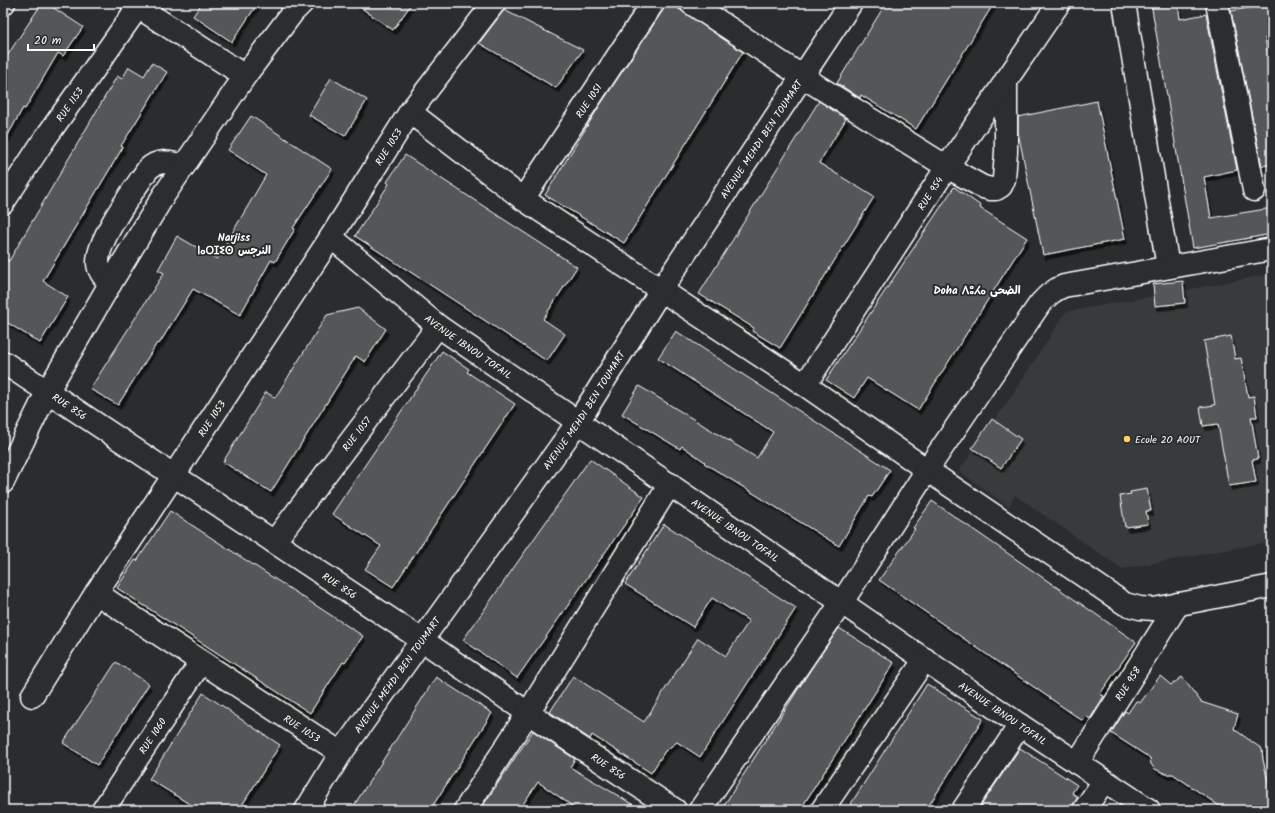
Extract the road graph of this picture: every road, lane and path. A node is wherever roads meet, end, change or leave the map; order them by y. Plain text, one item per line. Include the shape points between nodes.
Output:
1 (302, 3) edge
2 (494, 3) edge
3 (653, 3) edge
4 (691, 3) edge
5 (851, 3) edge
6 (1059, 3) edge
7 (1124, 3) edge
8 (1217, 3) edge
9 (135, 5) edge
10 (245, 76) junction
11 (803, 76) junction
12 (1006, 80) junction
13 (410, 112) junction
14 (184, 166) junction
15 (947, 167) junction
16 (1254, 190) dead end
17 (523, 199) junction
18 (3, 203) edge
19 (331, 237) junction
20 (1272, 249) edge
21 (1168, 267) junction
22 (110, 284) junction
23 (661, 290) junction
24 (438, 326) junction
25 (3, 362) edge
26 (805, 385) junction
27 (48, 392) junction
28 (578, 422) junction
29 (928, 470) junction
30 (174, 475) junction
31 (3, 482) edge
32 (670, 484) junction
33 (274, 542) junction
34 (1272, 586) edge
35 (96, 593) junction
36 (842, 602) junction
37 (1178, 604) junction
38 (422, 640) junction
39 (925, 659) junction
40 (201, 662) junction
41 (32, 696) dead end
42 (528, 713) junction
43 (1020, 725) junction
44 (341, 753) junction
45 (1077, 762) junction
46 (1104, 781) junction
47 (103, 810) edge
48 (306, 810) edge
49 (465, 810) edge
50 (675, 810) edge
51 (700, 810) edge
52 (822, 810) edge
53 (963, 810) edge
54 (1084, 810) edge
55 (1149, 810) edge

1 - 10 street
2 - 13 street, RUE 1053
3 - 17 street, RUE 1051
4 - 11 street
5 - 11 street, AVENUE MEHDI BEN TOUMART
6 - 12 street, RUE 954
7 - 21 street
8 - 16 street
9 - 10 street
9 - 18 street, RUE 1153
10 - 14 street
11 - 15 street
11 - 23 street, AVENUE MEHDI BEN TOUMART
12 - 15 street, RUE 954
12 - 15 street via 1006,152 1004,179 1000,186 996,189 983,187
13 - 17 street
13 - 19 street, RUE 1053
14 - 22 street
14 - 22 street via 162,162 152,165 107,233 99,251 98,263
15 - 26 street, RUE 954
17 - 23 street
19 - 24 street, AVENUE IBNOU TOFAIL
19 - 30 street, RUE 1053
20 - 21 street
21 - 29 street via 1064,286 1047,295
22 - 27 street
23 - 26 street
23 - 28 street, AVENUE MEHDI BEN TOUMART
24 - 28 street, AVENUE IBNOU TOFAIL
24 - 33 street, RUE 1057
25 - 27 street, RUE 856
26 - 29 street
27 - 30 street, RUE 856
27 - 31 street
28 - 32 street, AVENUE IBNOU TOFAIL
28 - 38 street, AVENUE MEHDI BEN TOUMART
29 - 36 street
29 - 37 street via 1125,604 1154,609
30 - 33 street, RUE 856
30 - 35 street, RUE 1053
32 - 36 street, AVENUE IBNOU TOFAIL
32 - 42 street
33 - 38 street, RUE 856
34 - 37 street
35 - 40 street, RUE 1053
35 - 41 street
36 - 39 street, AVENUE IBNOU TOFAIL
36 - 51 street
37 - 45 street, RUE 958
38 - 42 street, RUE 856
38 - 44 street, AVENUE MEHDI BEN TOUMART
39 - 43 street, AVENUE IBNOU TOFAIL
39 - 52 street
40 - 44 street, RUE 1053
40 - 47 street, RUE 1060
42 - 49 street
42 - 50 street, RUE 856
43 - 45 street, AVENUE IBNOU TOFAIL
43 - 53 street
44 - 48 street, AVENUE MEHDI BEN TOUMART
45 - 46 street, AVENUE IBNOU TOFAIL
46 - 54 street
46 - 55 street, AVENUE IBNOU TOFAIL

